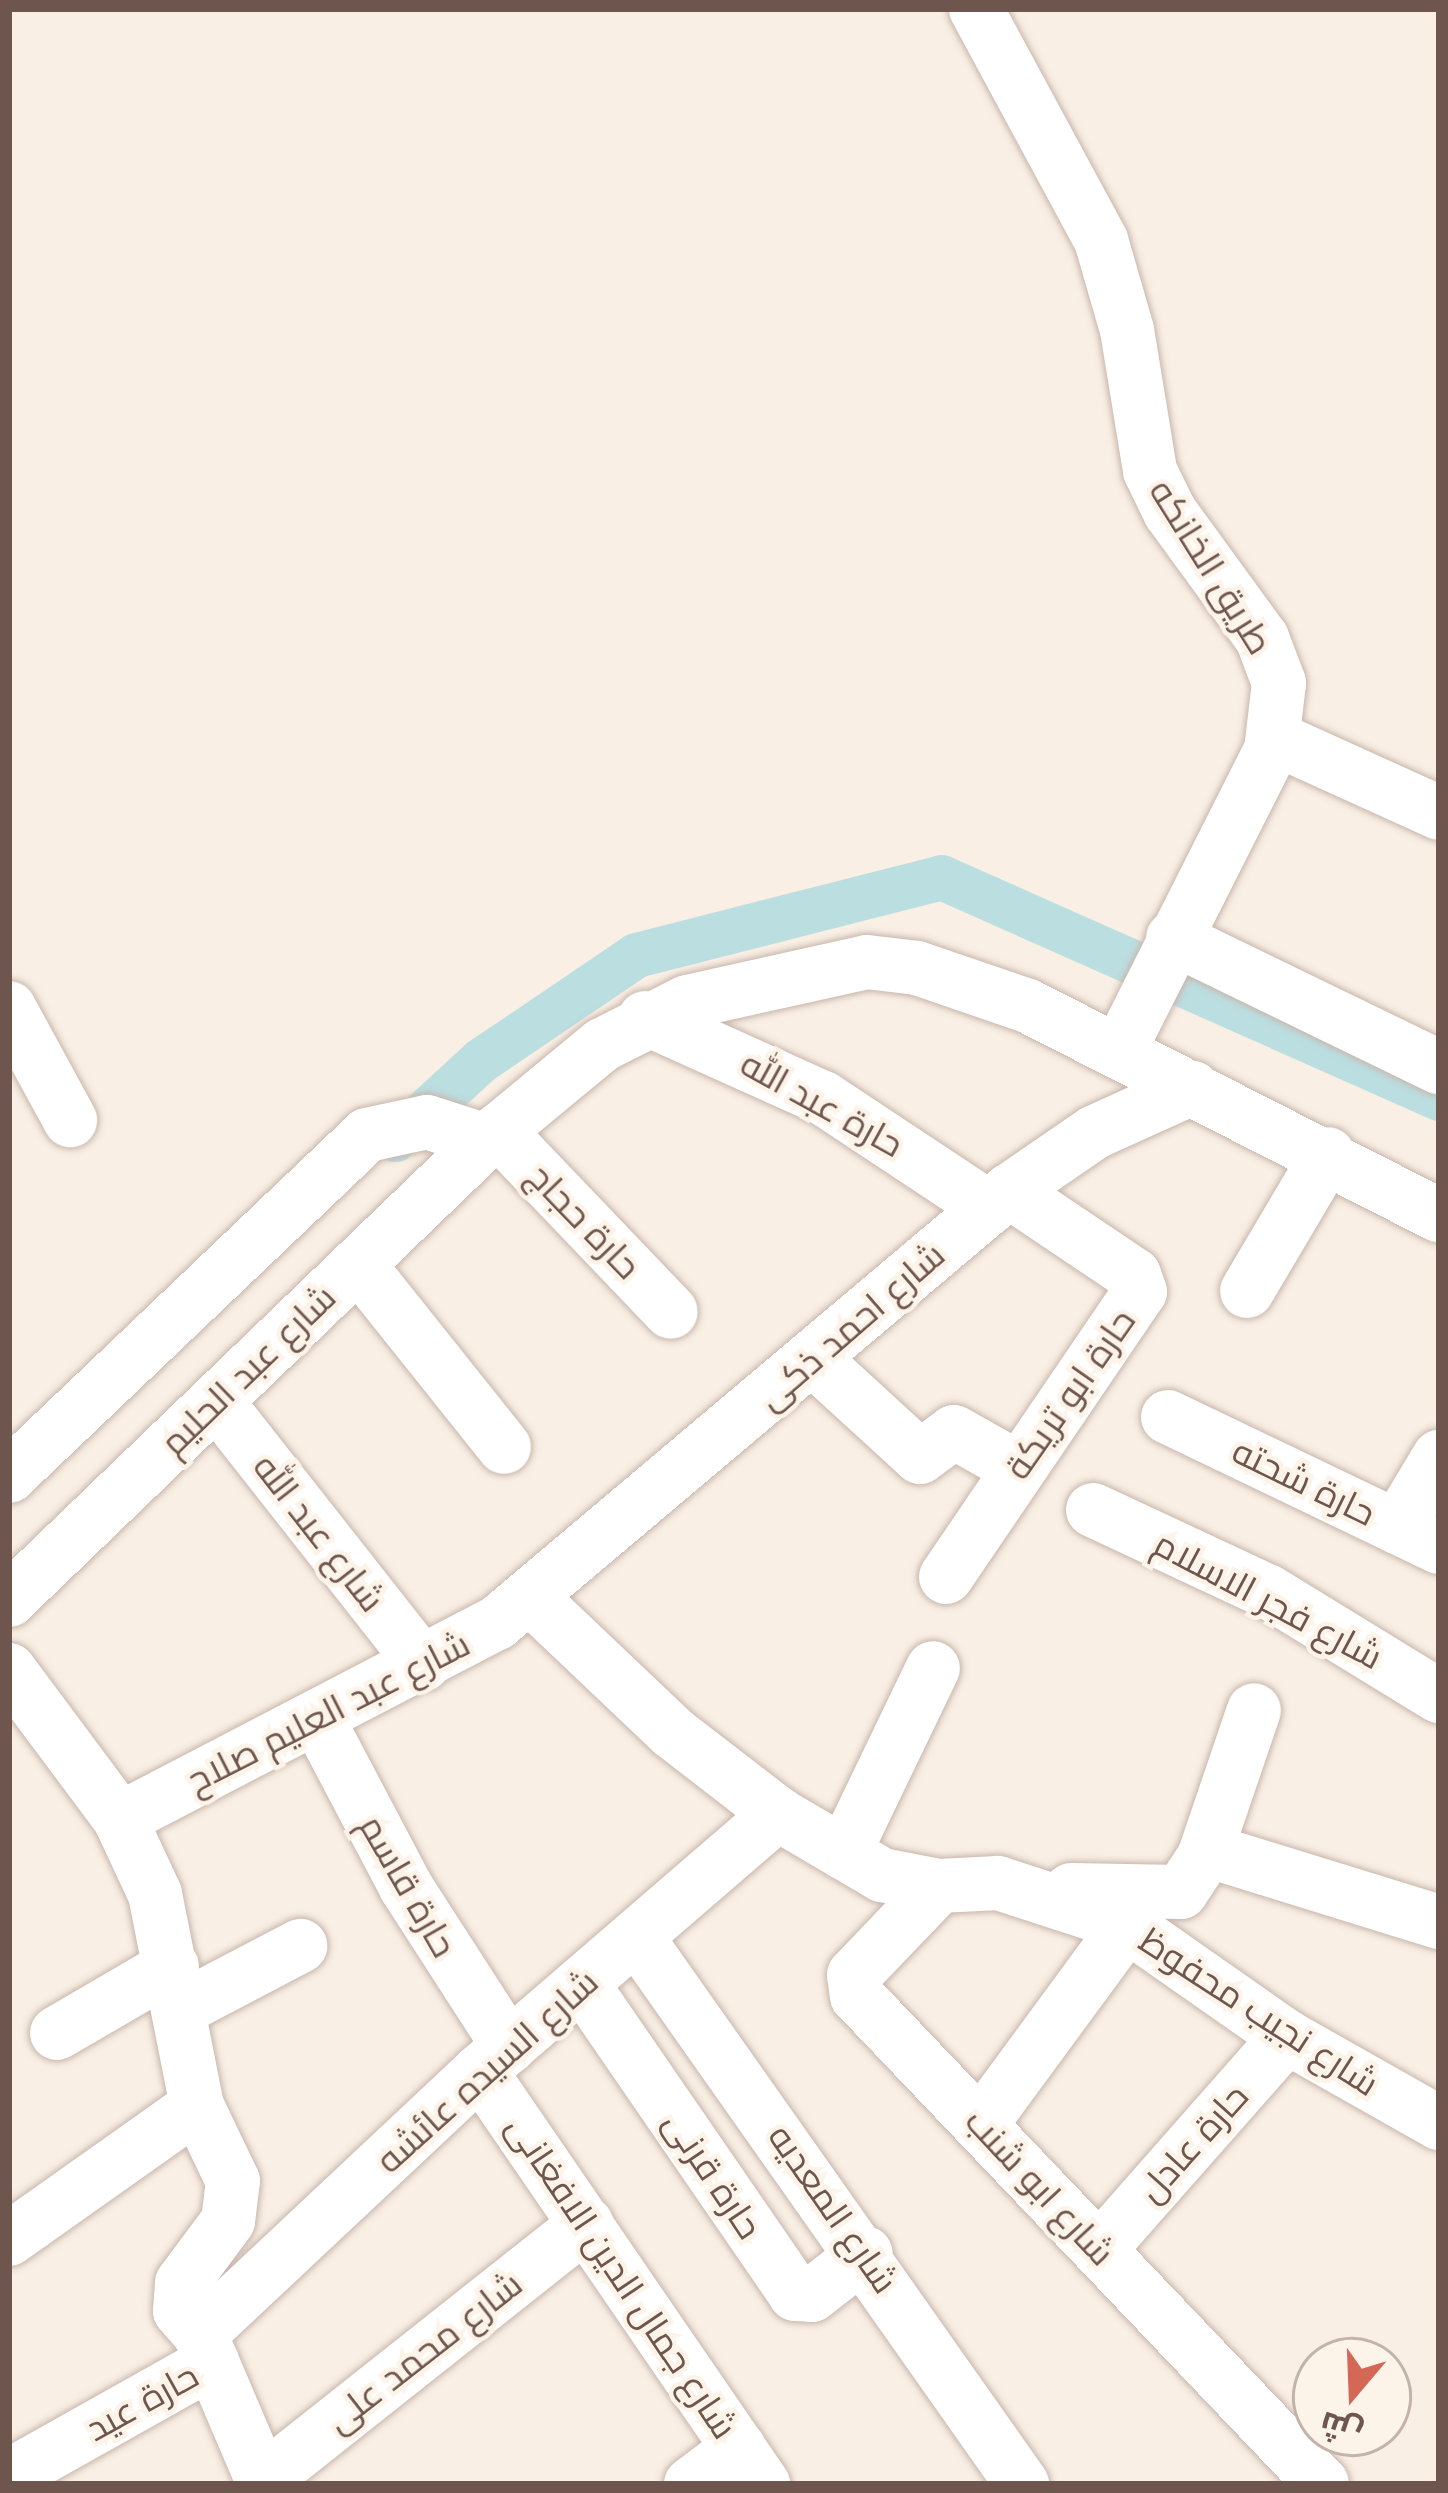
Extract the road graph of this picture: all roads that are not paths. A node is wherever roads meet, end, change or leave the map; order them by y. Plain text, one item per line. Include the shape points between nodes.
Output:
1 (976, 9) edge
2 (1274, 738) junction
3 (1439, 813) edge
4 (1169, 946) junction
5 (9, 1008) edge
6 (645, 1018) junction
7 (1128, 1032) junction
8 (1439, 1067) edge
9 (1192, 1088) junction
10 (70, 1120) dead end
11 (492, 1136) junction
12 (1328, 1154) junction
13 (999, 1199) junction
14 (1439, 1215) edge
15 (358, 1264) junction
16 (1246, 1291) dead end
17 (671, 1312) dead end
18 (812, 1359) junction
19 (216, 1401) junction
20 (1168, 1418) dead end
21 (505, 1447) dead end
22 (1439, 1457) edge
23 (1018, 1468) junction
24 (9, 1476) edge
25 (1094, 1510) dead end
26 (1418, 1537) edge
27 (946, 1577) dead end
28 (531, 1598) junction
29 (9, 1600) edge
30 (423, 1664) junction
31 (933, 1667) dead end
32 (9, 1670) edge
33 (1439, 1696) edge
34 (1254, 1710) dead end
35 (317, 1718) junction
36 (778, 1814) junction
37 (120, 1820) junction
38 (844, 1853) junction
39 (1204, 1857) junction
40 (938, 1886) junction
41 (1021, 1889) junction
42 (1439, 1922) edge
43 (1127, 1925) junction
44 (638, 1939) junction
45 (300, 1946) dead end
46 (583, 1985) junction
47 (176, 1988) junction
48 (57, 2033) dead end
49 (1287, 2037) junction
50 (495, 2059) junction
51 (197, 2106) junction
52 (1439, 2123) edge
53 (981, 2124) junction
54 (586, 2224) junction
55 (9, 2239) edge
56 (1099, 2250) junction
57 (866, 2253) junction
58 (206, 2348) junction
59 (751, 2466) edge
60 (10, 2480) edge
61 (263, 2482) edge
62 (691, 2484) edge
63 (1022, 2484) edge
64 (1322, 2484) edge

1 - 2 street, طريق الخانكه via 1101,240 1127,330 1150,471 1170,512 1262,638 1279,683
2 - 3 street
2 - 4 street, طريق الخانكه
4 - 7 street, طريق الخانكه
4 - 8 street
5 - 10 street
6 - 7 street, شارع عبد الحليم via 868,962 968,982
6 - 11 street, شارع عبد الحليم
6 - 13 street, حارة عبد الله via 823,1098
7 - 9 street, شارع عبد الحليم
9 - 12 street, شارع عبد الحليم
9 - 13 street, شارع احمد ذكى via 1095,1132
11 - 15 street, شارع عبد الحليم
11 - 17 street, حارة حجاج
11 - 24 street via 427,1122 367,1135
12 - 14 street, شارع عبد الحليم
12 - 16 street
13 - 18 street, شارع احمد ذكى
13 - 23 street, حارة ابو تريكة via 1140,1286
15 - 19 street, شارع عبد الحليم
15 - 21 street
18 - 23 street via 920,1457 954,1432
18 - 28 street, شارع احمد ذكى
19 - 29 street, شارع عبد الحليم
19 - 30 street, شارع عبد الله
20 - 26 street, حارة شحته
22 - 26 street
23 - 27 street, حارة ابو تريكة
25 - 33 street, شارع فجر الاسلام via 1269,1592
28 - 30 street, شارع عبد العليم صلاح
28 - 36 street, شارع نجيب محفوظ via 596,1667
30 - 35 street, شارع عبد العليم صلاح
31 - 38 street
32 - 37 street
34 - 39 street
35 - 37 street, شارع عبد العليم صلاح
35 - 50 street, حارة قاسم
36 - 38 street, شارع نجيب محفوظ
36 - 44 street, شارع السيده عائشه
37 - 47 street via 155,1894
38 - 40 street, شارع نجيب محفوظ via 882,1875
39 - 41 street via 1181,1892
39 - 42 street via 1222,1854
40 - 41 street, شارع نجيب محفوظ
40 - 53 street, شارع ابو شنب via 852,1982
41 - 43 street, شارع نجيب محفوظ
43 - 49 street, شارع نجيب محفوظ
43 - 53 street
44 - 46 street, شارع السيده عائشه
44 - 57 street, شارع المعديه
45 - 47 street
46 - 50 street, شارع السيده عائشه
46 - 57 street, حارة قرنى via 795,2294 812,2295
47 - 48 street
47 - 51 street
49 - 52 street, شارع نجيب محفوظ
49 - 56 street, حارة عادل
50 - 54 street, شارع جمال الدين الافغانى
50 - 58 street, شارع السيده عائشه
51 - 55 street
51 - 58 street via 226,2162 234,2202 178,2297
53 - 56 street, شارع ابو شنب
54 - 59 street, شارع جمال الدين الافغانى
54 - 61 street, شارع محمد على
56 - 64 street, شارع ابو شنب
57 - 63 street, شارع المعديه
58 - 60 street, حارة عيد
58 - 61 street
59 - 62 street

